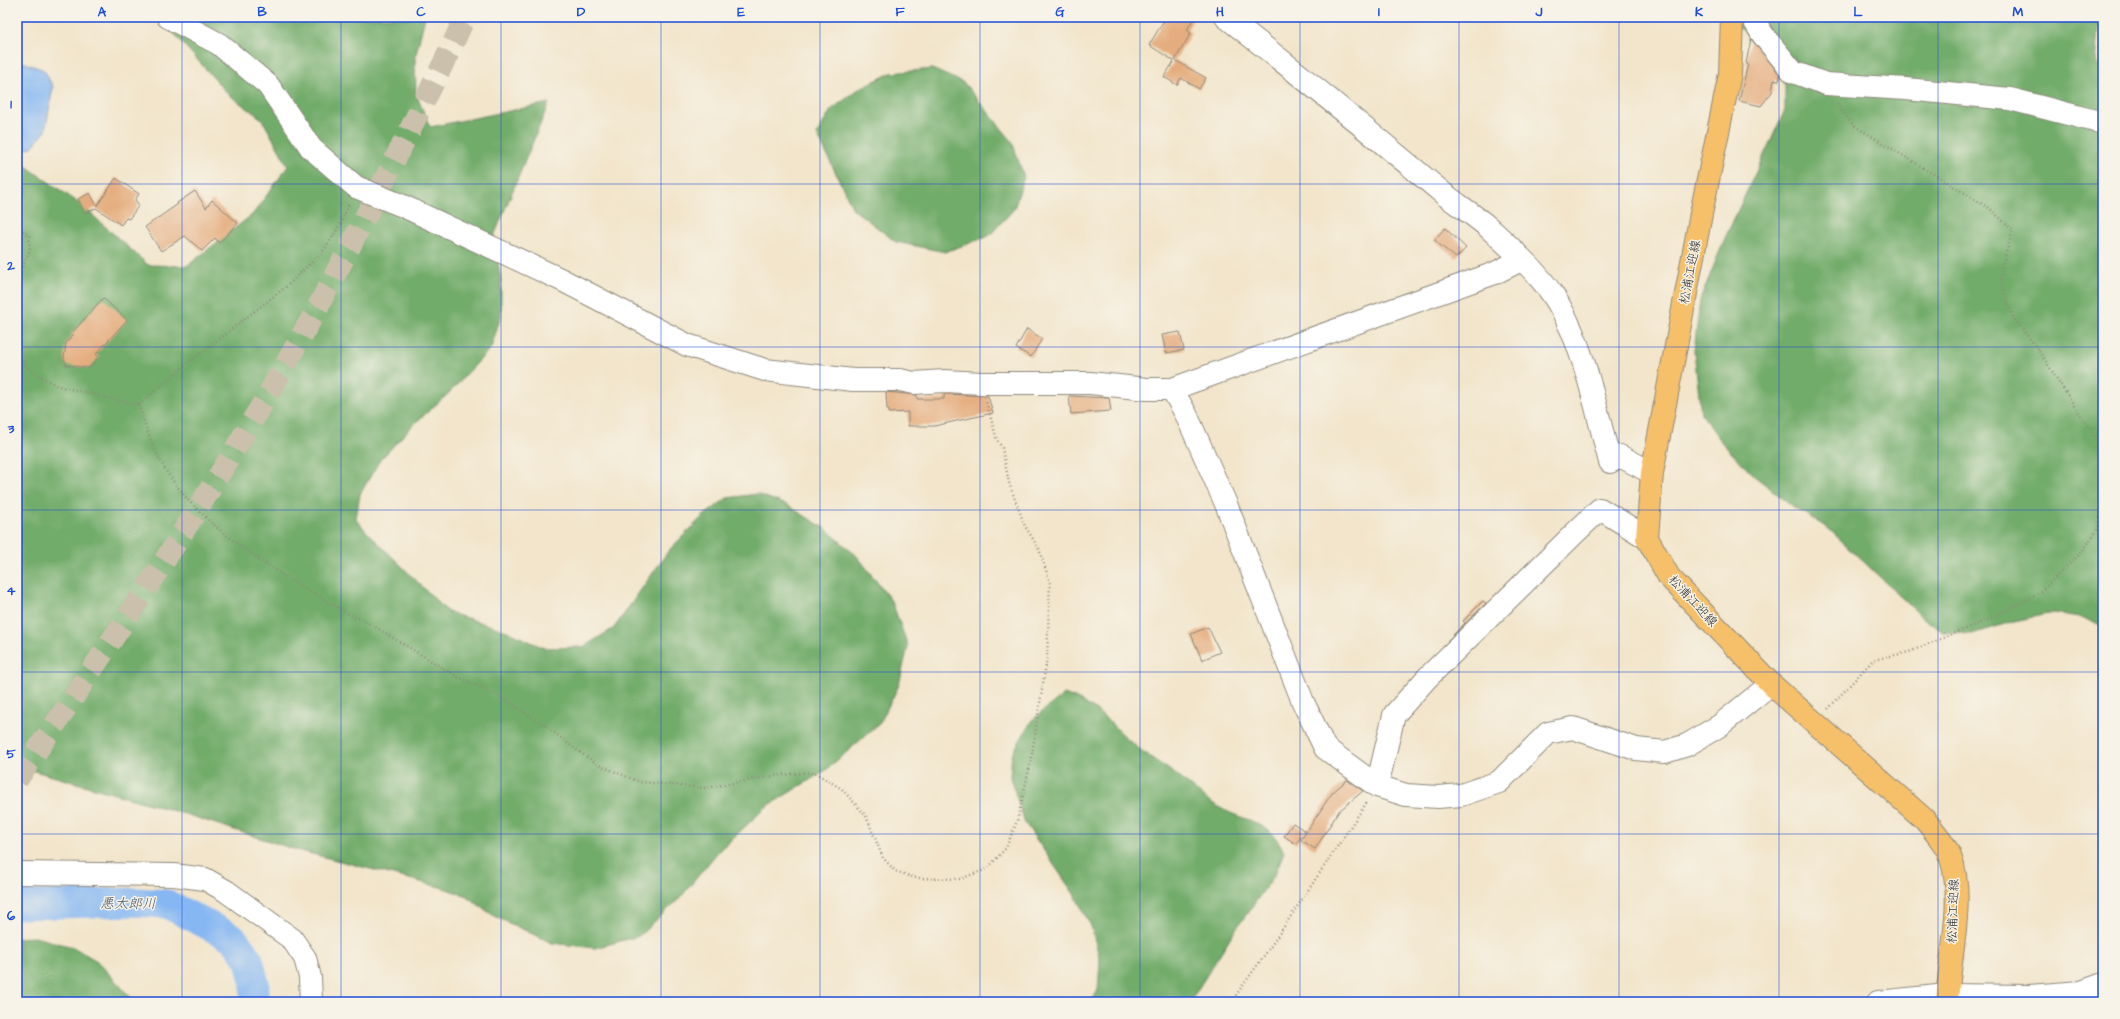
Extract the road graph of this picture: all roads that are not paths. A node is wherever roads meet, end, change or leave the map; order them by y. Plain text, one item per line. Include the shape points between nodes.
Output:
1 (168, 17) edge
2 (1226, 17) edge
3 (1732, 17) edge
4 (1752, 17) edge
5 (2103, 123) edge
6 (1521, 260) junction
7 (1172, 388) junction
8 (1652, 473) junction
9 (1647, 538) junction
10 (1771, 684) junction
11 (1377, 786) junction
12 (17, 873) edge
13 (2103, 984) edge
14 (1947, 998) edge
15 (311, 1002) edge
16 (1878, 1002) edge

1 - 7 street via 218,44 268,84 311,148 356,187 403,206 562,280 687,345 765,370 853,380 900,380 914,383 1090,383 1147,390
2 - 6 street via 1488,227
3 - 8 main road, 松浦江迎線 via 1730,74
4 - 5 street via 1793,72 1826,84 2010,99
6 - 7 street via 1495,273
6 - 8 street via 1545,284 1571,329 1610,462 1620,456
7 - 11 street via 1226,504 1303,702 1325,748
8 - 9 main road, 松浦江迎線
9 - 10 main road, 松浦江迎線 via 1669,577
9 - 11 street via 1600,509 1427,678 1394,715
10 - 11 street via 1719,726 1687,745 1665,752 1636,749 1572,728 1548,733 1499,782 1461,795 1406,795
10 - 14 main road, 松浦江迎線 via 1924,819 1939,837 1951,858 1956,879
12 - 15 street via 174,875 205,879 226,891 292,939 305,958 310,976
13 - 14 street via 2081,992
14 - 16 street

